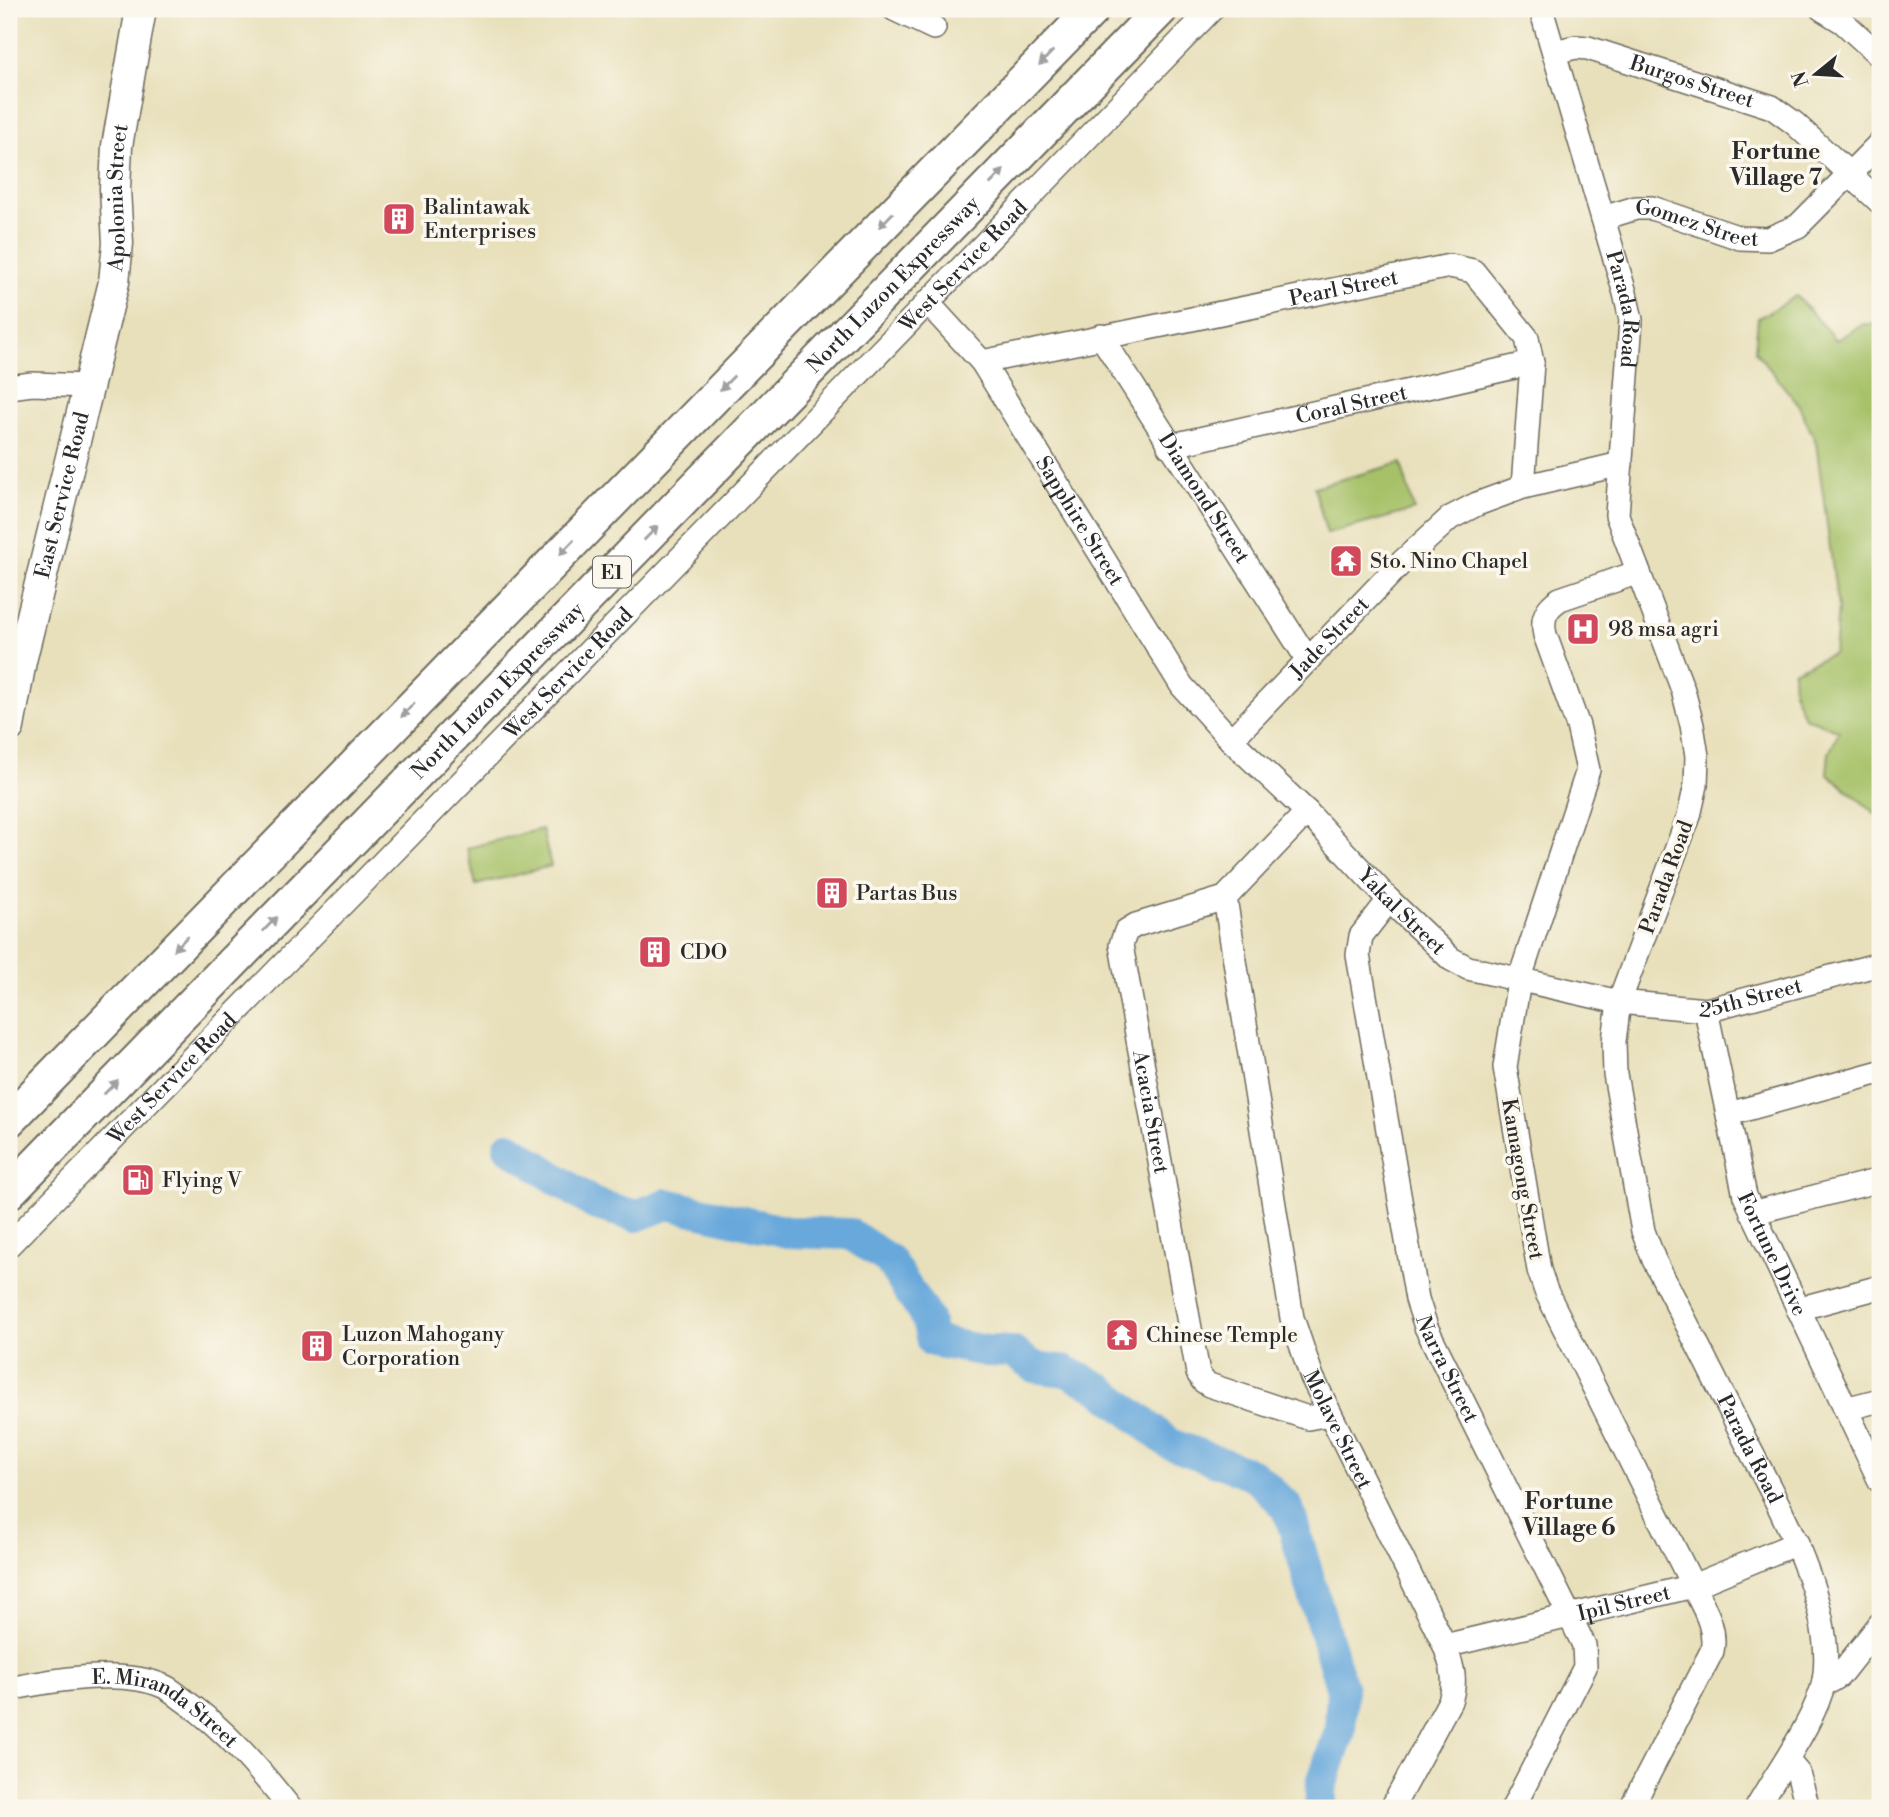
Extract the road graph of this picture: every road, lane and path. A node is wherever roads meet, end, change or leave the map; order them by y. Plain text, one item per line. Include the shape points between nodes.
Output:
1 (141, 9) edge
2 (894, 9) edge
3 (1093, 9) edge
4 (1161, 9) edge
5 (1212, 9) edge
6 (1541, 9) edge
7 (1822, 9) edge
8 (934, 28) dead end
9 (1554, 52) junction
10 (1880, 56) edge
11 (1880, 143) edge
12 (1849, 173) junction
13 (1880, 202) edge
14 (1603, 218) junction
15 (927, 302) junction
16 (1101, 336) junction
17 (982, 362) junction
18 (1532, 363) junction
19 (88, 386) junction
20 (9, 387) edge
21 (1170, 446) junction
22 (1621, 464) junction
23 (1523, 487) junction
24 (1639, 572) junction
25 (1308, 660) junction
26 (9, 727) edge
27 (1231, 740) junction
28 (1307, 812) junction
29 (1226, 898) junction
30 (1389, 900) junction
31 (1880, 964) edge
32 (1519, 982) junction
33 (1619, 1002) junction
34 (1706, 1010) junction
35 (1880, 1072) edge
36 (1729, 1114) junction
37 (9, 1120) edge
38 (1880, 1180) edge
39 (9, 1192) edge
40 (1752, 1213) junction
41 (9, 1245) edge
42 (1880, 1287) edge
43 (1798, 1309) junction
44 (1880, 1400) edge
45 (1845, 1409) junction
46 (1329, 1414) junction
47 (1880, 1481) edge
48 (1797, 1543) junction
49 (1693, 1586) junction
50 (1571, 1617) junction
51 (1880, 1624) edge
52 (1445, 1646) junction
53 (1824, 1681) junction
54 (9, 1689) edge
55 (1787, 1760) junction
56 (290, 1808) edge
57 (1392, 1808) edge
58 (1513, 1808) edge
59 (1631, 1808) edge
60 (1757, 1808) edge
61 (1808, 1808) edge

1 - 19 main road, Apolonia Street via 117,146 114,282
2 - 8 street
3 -> 37 highway, E1
39 -> 4 highway, North Luzon Expressway / E1
5 - 15 street, West Service Road
6 - 9 street, Parada Road
7 - 10 street
9 - 12 street, Burgos Street via 1588,48 1772,107
9 - 14 street, Parada Road
11 - 12 street, Gomez Street
12 - 13 street, Burgos Street
12 - 14 street, Gomez Street via 1798,226 1768,239 1740,238 1652,208
14 - 22 street, Parada Road via 1631,320
15 - 17 street, Sapphire Street
15 - 41 street, West Service Road
16 - 17 street, Pearl Street
16 - 18 street, Pearl Street via 1450,266 1473,271 1527,338
16 - 21 street, Diamond Street
17 - 27 street, Sapphire Street via 1181,686
18 - 21 street, Coral Street
18 - 23 street, Pearl Street
19 - 20 street
19 - 26 main road, East Service Road
21 - 25 street, Diamond Street
22 - 23 street, Jade Street
22 - 24 street, Parada Road via 1617,515
23 - 25 street, Jade Street via 1450,518
24 - 32 street, Kamagong Street via 1560,599 1545,615 1545,635 1578,726 1588,770
24 - 33 street, Parada Road via 1683,690 1697,756 1696,785 1689,816
25 - 27 street, Jade Street
27 - 28 street, Yakal Street
28 - 29 street
28 - 30 street, Yakal Street
29 - 46 street, Molave Street via 1292,1318
29 - 46 street, Acacia Street via 1136,925 1126,931 1121,945 1198,1373 1209,1385 1308,1418
30 - 32 street, Yakal Street via 1451,959
30 - 50 street, Narra Street via 1361,936 1358,955 1417,1299
31 - 34 street, 25th Street
32 - 33 street, Yakal Street
32 - 49 street, Kamagong Street via 1505,1067 1539,1270
33 - 34 street, 25th Street
33 - 48 street, Parada Road via 1615,1074 1643,1231
34 - 36 street, Fortune Drive
35 - 36 street
36 - 40 street, Fortune Drive
38 - 40 street
40 - 43 street, Fortune Drive
42 - 43 street
43 - 45 street, Fortune Drive
44 - 45 street
45 - 47 street, Fortune Drive
46 - 52 street, Molave Street
48 - 49 street, Ipil Street
48 - 53 street, Parada Road via 1825,1644
49 - 50 street, Ipil Street
49 - 59 street, Kamagong Street via 1713,1626 1712,1651
50 - 52 street, Ipil Street
50 - 58 street, Narra Street via 1584,1645 1585,1667
51 - 53 street via 1839,1676
52 - 57 street, Molave Street via 1455,1675 1454,1689
53 - 55 street
54 - 56 street, E. Miranda Street via 55,1679 131,1677 164,1686 203,1714 261,1771
55 - 60 street
55 - 61 street via 1798,1773

